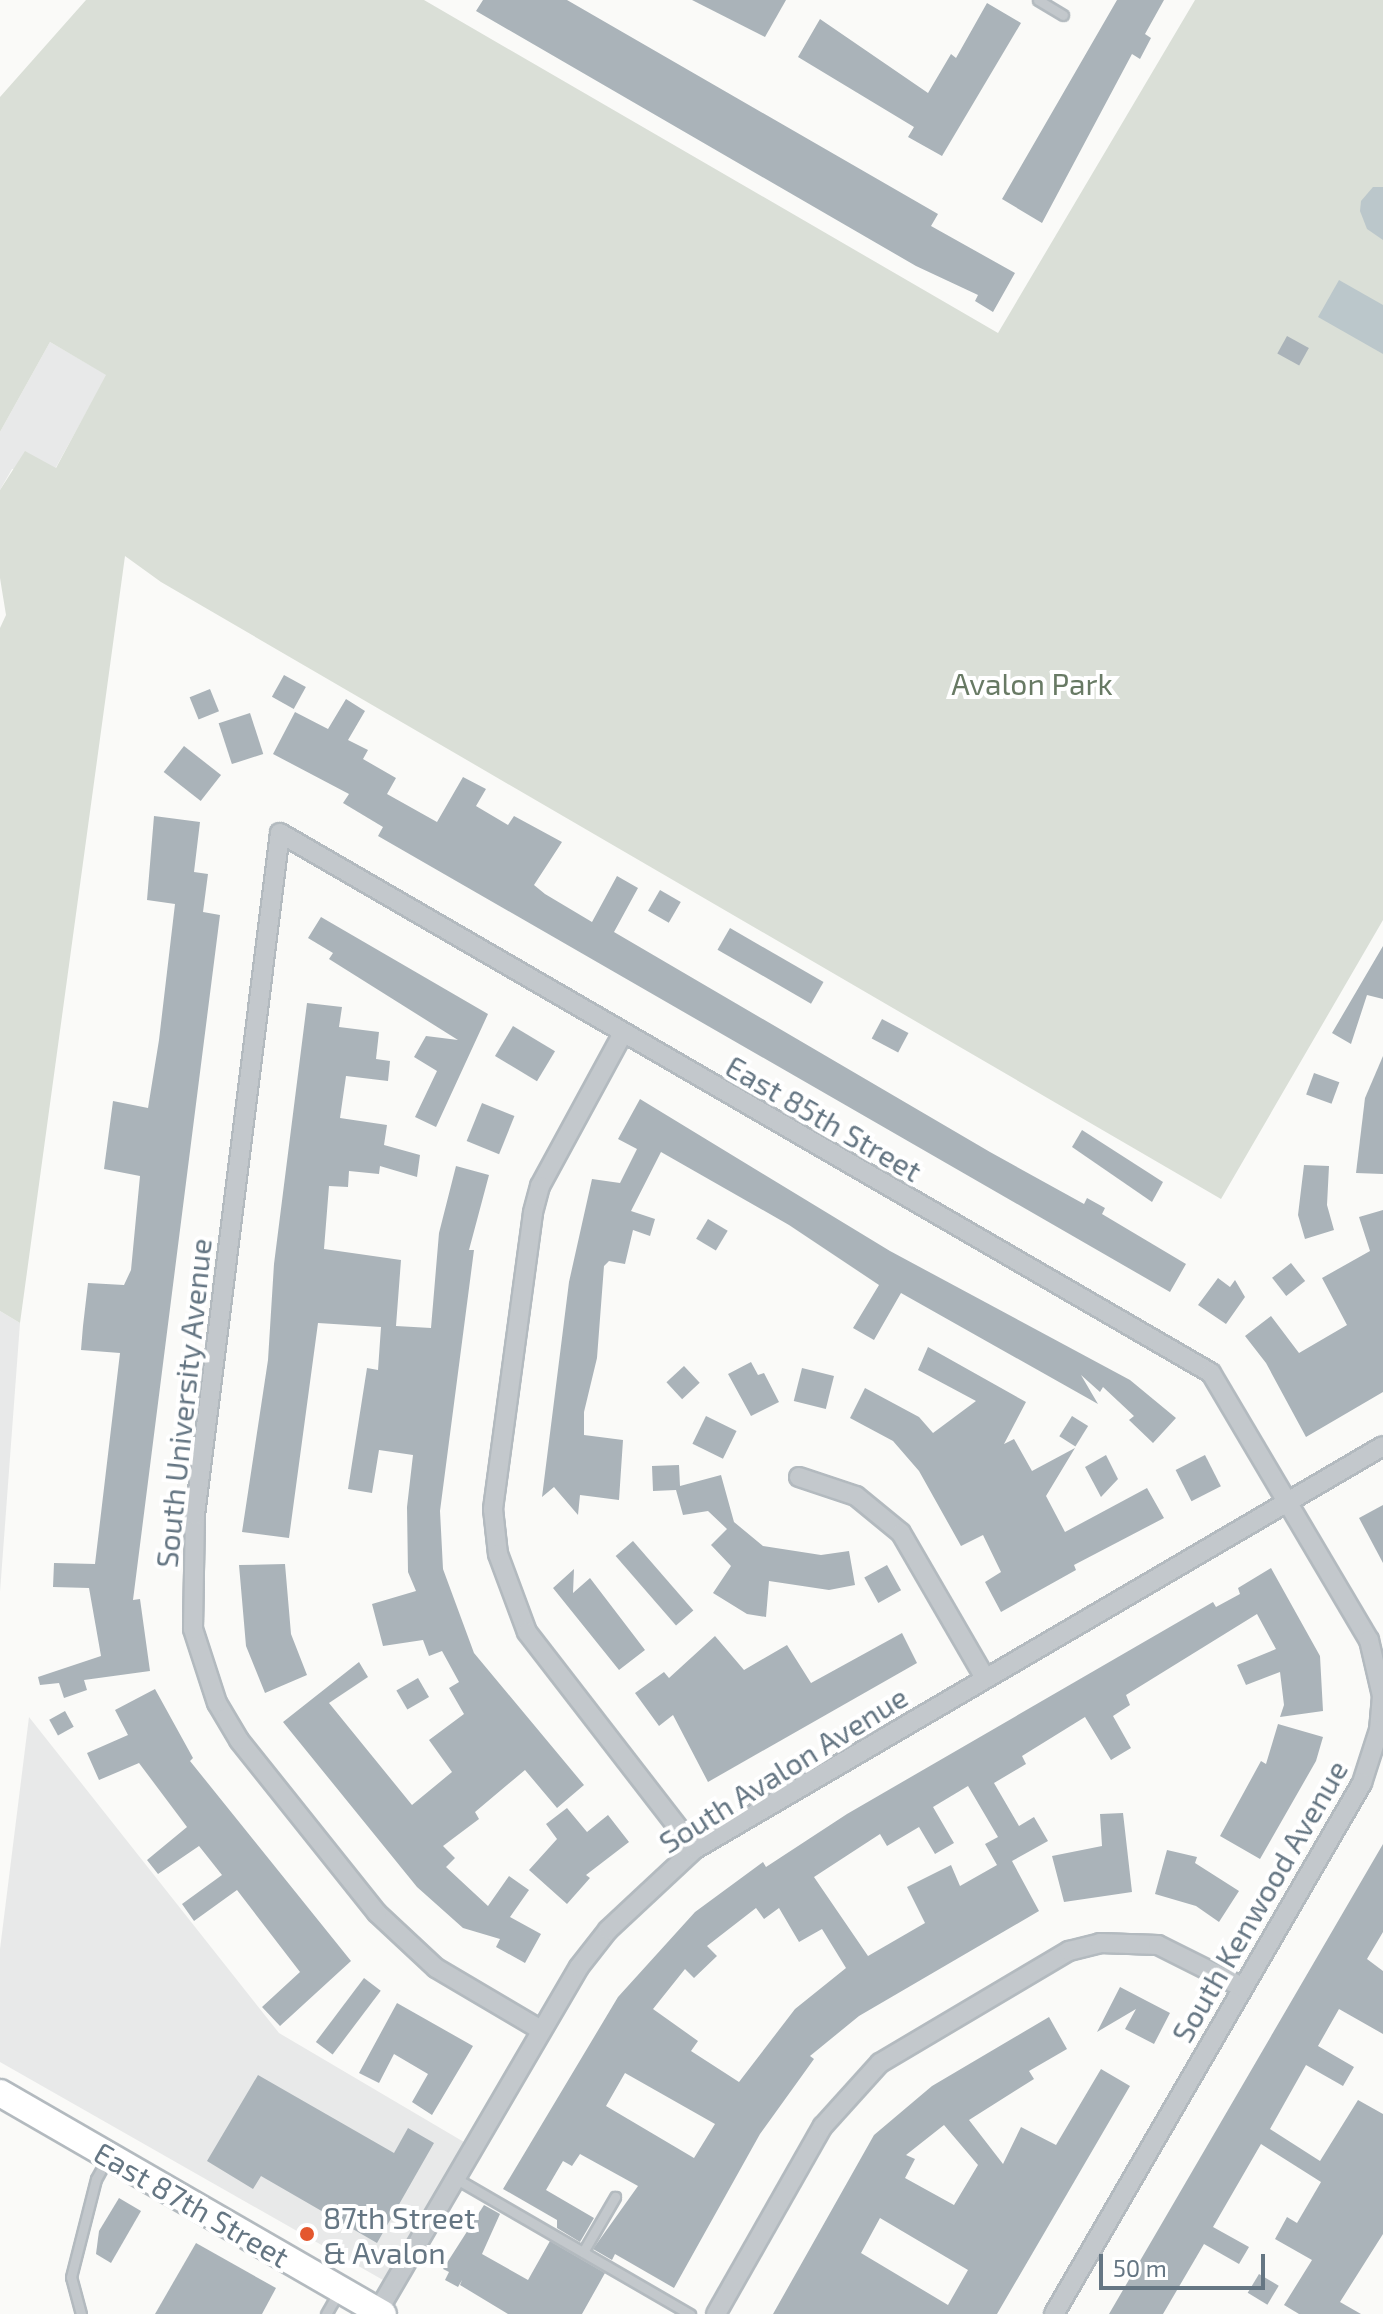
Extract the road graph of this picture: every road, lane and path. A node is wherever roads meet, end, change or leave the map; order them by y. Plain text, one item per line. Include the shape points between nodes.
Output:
1 (1038, 0) edge
2 (1063, 15) dead end
3 (280, 833) joint
4 (622, 1035) junction
5 (1383, 1446) edge
6 (799, 1477) dead end
7 (1289, 1502) junction
8 (985, 1678) junction
9 (695, 1849) junction
10 (1242, 1987) junction
11 (541, 2030) junction
12 (0, 2093) edge
13 (109, 2156) junction
14 (455, 2178) junction
15 (615, 2197) dead end
16 (583, 2252) junction
17 (340, 2289) junction
18 (381, 2312) edge
19 (81, 2314) edge
20 (326, 2314) edge
21 (690, 2314) edge
22 (716, 2314) edge
23 (1054, 2314) edge

1 - 2 lane
3 - 4 street, East 85th Street
3 - 11 street, South University Avenue via 195,1515 193,1629 217,1703 239,1740 377,1913 436,1968
4 - 7 street, East 85th Street via 1211,1373
4 - 9 street via 540,1186 493,1509 498,1554 527,1632
5 - 7 street, South Avalon Avenue
6 - 8 street via 856,1496 901,1533
7 - 8 street, South Avalon Avenue
7 - 10 street, South Kenwood Avenue via 1369,1640 1382,1696 1379,1730 1362,1783
8 - 9 street, South Avalon Avenue
9 - 11 street, South Avalon Avenue via 608,1930
10 - 22 street via 1158,1945 1100,1943 1069,1951 880,2063 823,2126
10 - 23 street, South Kenwood Avenue
11 - 14 street, South Avalon Avenue
12 - 13 main road, East 87th Street
13 - 17 main road, East 87th Street
13 - 19 lane via 96,2179 71,2277
14 - 16 lane
14 - 18 street, South Avalon Avenue
15 - 16 lane
16 - 21 lane
17 - 18 main road, East 87th Street
17 - 20 lane

